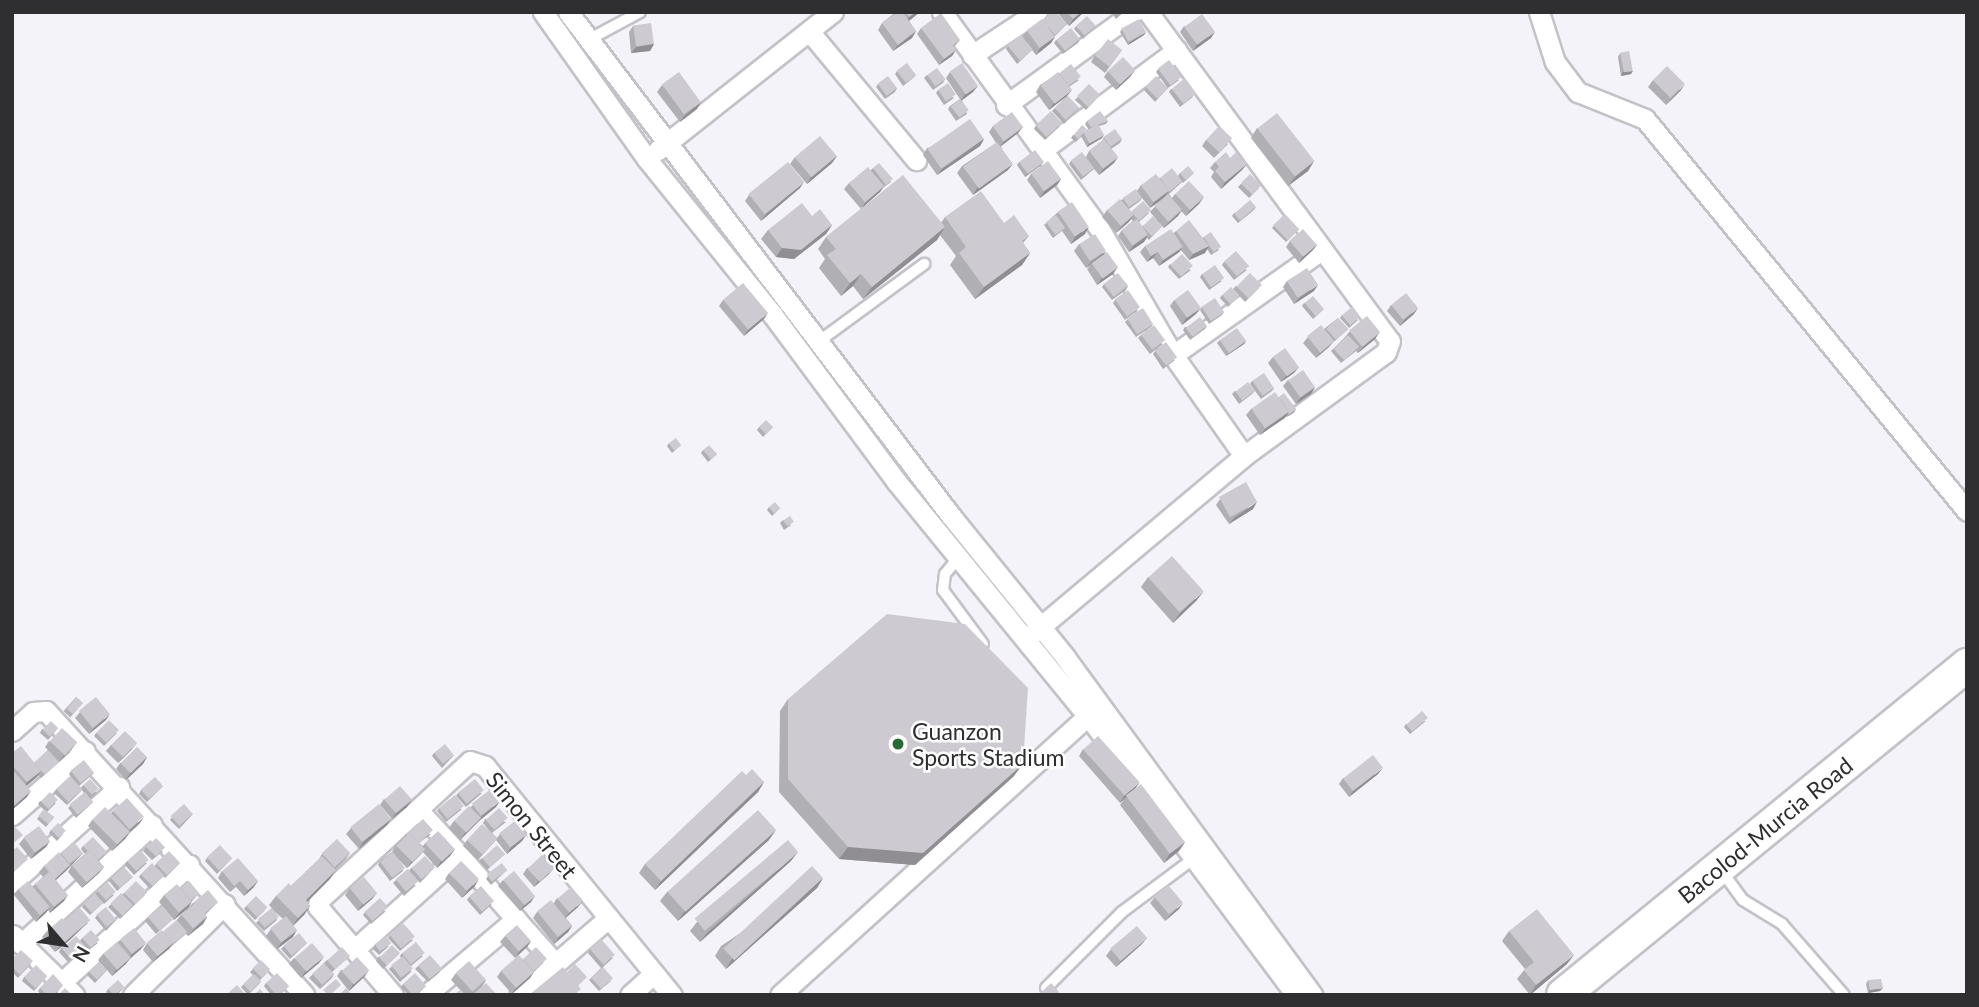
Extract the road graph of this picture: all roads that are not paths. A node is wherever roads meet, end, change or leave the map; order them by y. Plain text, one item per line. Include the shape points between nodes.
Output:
1 (543, 12) edge
2 (568, 12) edge
3 (640, 12) edge
4 (833, 12) edge
5 (1037, 12) edge
6 (1133, 12) edge
7 (1149, 12) edge
8 (1539, 12) edge
9 (942, 13) edge
10 (808, 31) junction
11 (588, 40) junction
12 (1177, 50) junction
13 (972, 55) junction
14 (1006, 105) junction
15 (666, 144) junction
16 (1041, 151) junction
17 (647, 159) junction
18 (916, 160) dead end
19 (1320, 251) junction
20 (924, 264) edge
21 (818, 342) junction
22 (1173, 355) junction
23 (1244, 456) junction
24 (1967, 511) edge
25 (958, 558) junction
26 (1041, 625) junction
27 (1025, 641) junction
28 (993, 656) edge
29 (1967, 665) edge
30 (1087, 716) junction
31 (12, 731) edge
32 (85, 751) junction
33 (119, 787) junction
34 (419, 811) junction
35 (12, 815) edge
36 (152, 825) junction
37 (459, 855) junction
38 (1193, 859) junction
39 (189, 865) junction
40 (1719, 867) junction
41 (1214, 872) junction
42 (12, 883) edge
43 (225, 904) junction
44 (516, 919) junction
45 (607, 919) junction
46 (16, 939) edge
47 (355, 949) junction
48 (554, 962) junction
49 (653, 974) junction
50 (68, 988) edge
51 (1046, 988) edge
52 (296, 992) edge
53 (133, 995) edge
54 (393, 995) edge
55 (426, 995) edge
56 (519, 995) edge
57 (630, 995) edge
58 (672, 995) edge
59 (780, 995) edge
60 (1296, 995) edge
61 (1312, 995) edge
62 (1563, 995) edge
63 (1844, 995) edge

1 - 17 street
2 - 11 street
3 - 11 lane
4 - 10 street
5 - 13 street
6 - 14 street
7 - 12 street
8 - 24 street via 1555,62 1578,92 1645,119
9 - 13 street
10 - 15 street
10 - 18 street
11 - 15 street
12 - 16 street
12 - 19 street
13 - 14 street
14 - 16 street
15 - 17 street
15 - 21 street
16 - 22 street via 1099,228
17 - 25 street
19 - 22 street
19 - 23 street via 1385,333 1390,341 1386,352
20 - 21 lane
21 - 26 street
22 - 23 street
23 - 26 street
25 - 27 street
25 - 28 lane via 945,574 943,590
26 - 27 street
26 - 41 street
27 - 30 street
29 - 40 main road, Bacolod-Murcia Road
30 - 38 street
30 - 59 street
31 - 32 street via 42,708
32 - 33 street
32 - 35 street
33 - 36 street
33 - 42 street
34 - 37 street
34 - 45 street, Simon Street via 470,761 479,762
34 - 47 street, Simon Street via 319,900 318,907
36 - 39 street
36 - 46 street
37 - 44 street
37 - 47 street
38 - 41 street
38 - 51 lane via 1122,912
39 - 43 street
39 - 50 street
40 - 62 main road, Bacolod-Murcia Road
40 - 63 lane via 1743,901 1782,924
41 - 60 street
41 - 61 street
43 - 52 street
43 - 53 street
44 - 48 street
44 - 55 street
45 - 48 street
45 - 49 street, Simon Street
46 - 50 street
47 - 54 street
48 - 56 street
49 - 57 street
49 - 58 street, Simon Street

